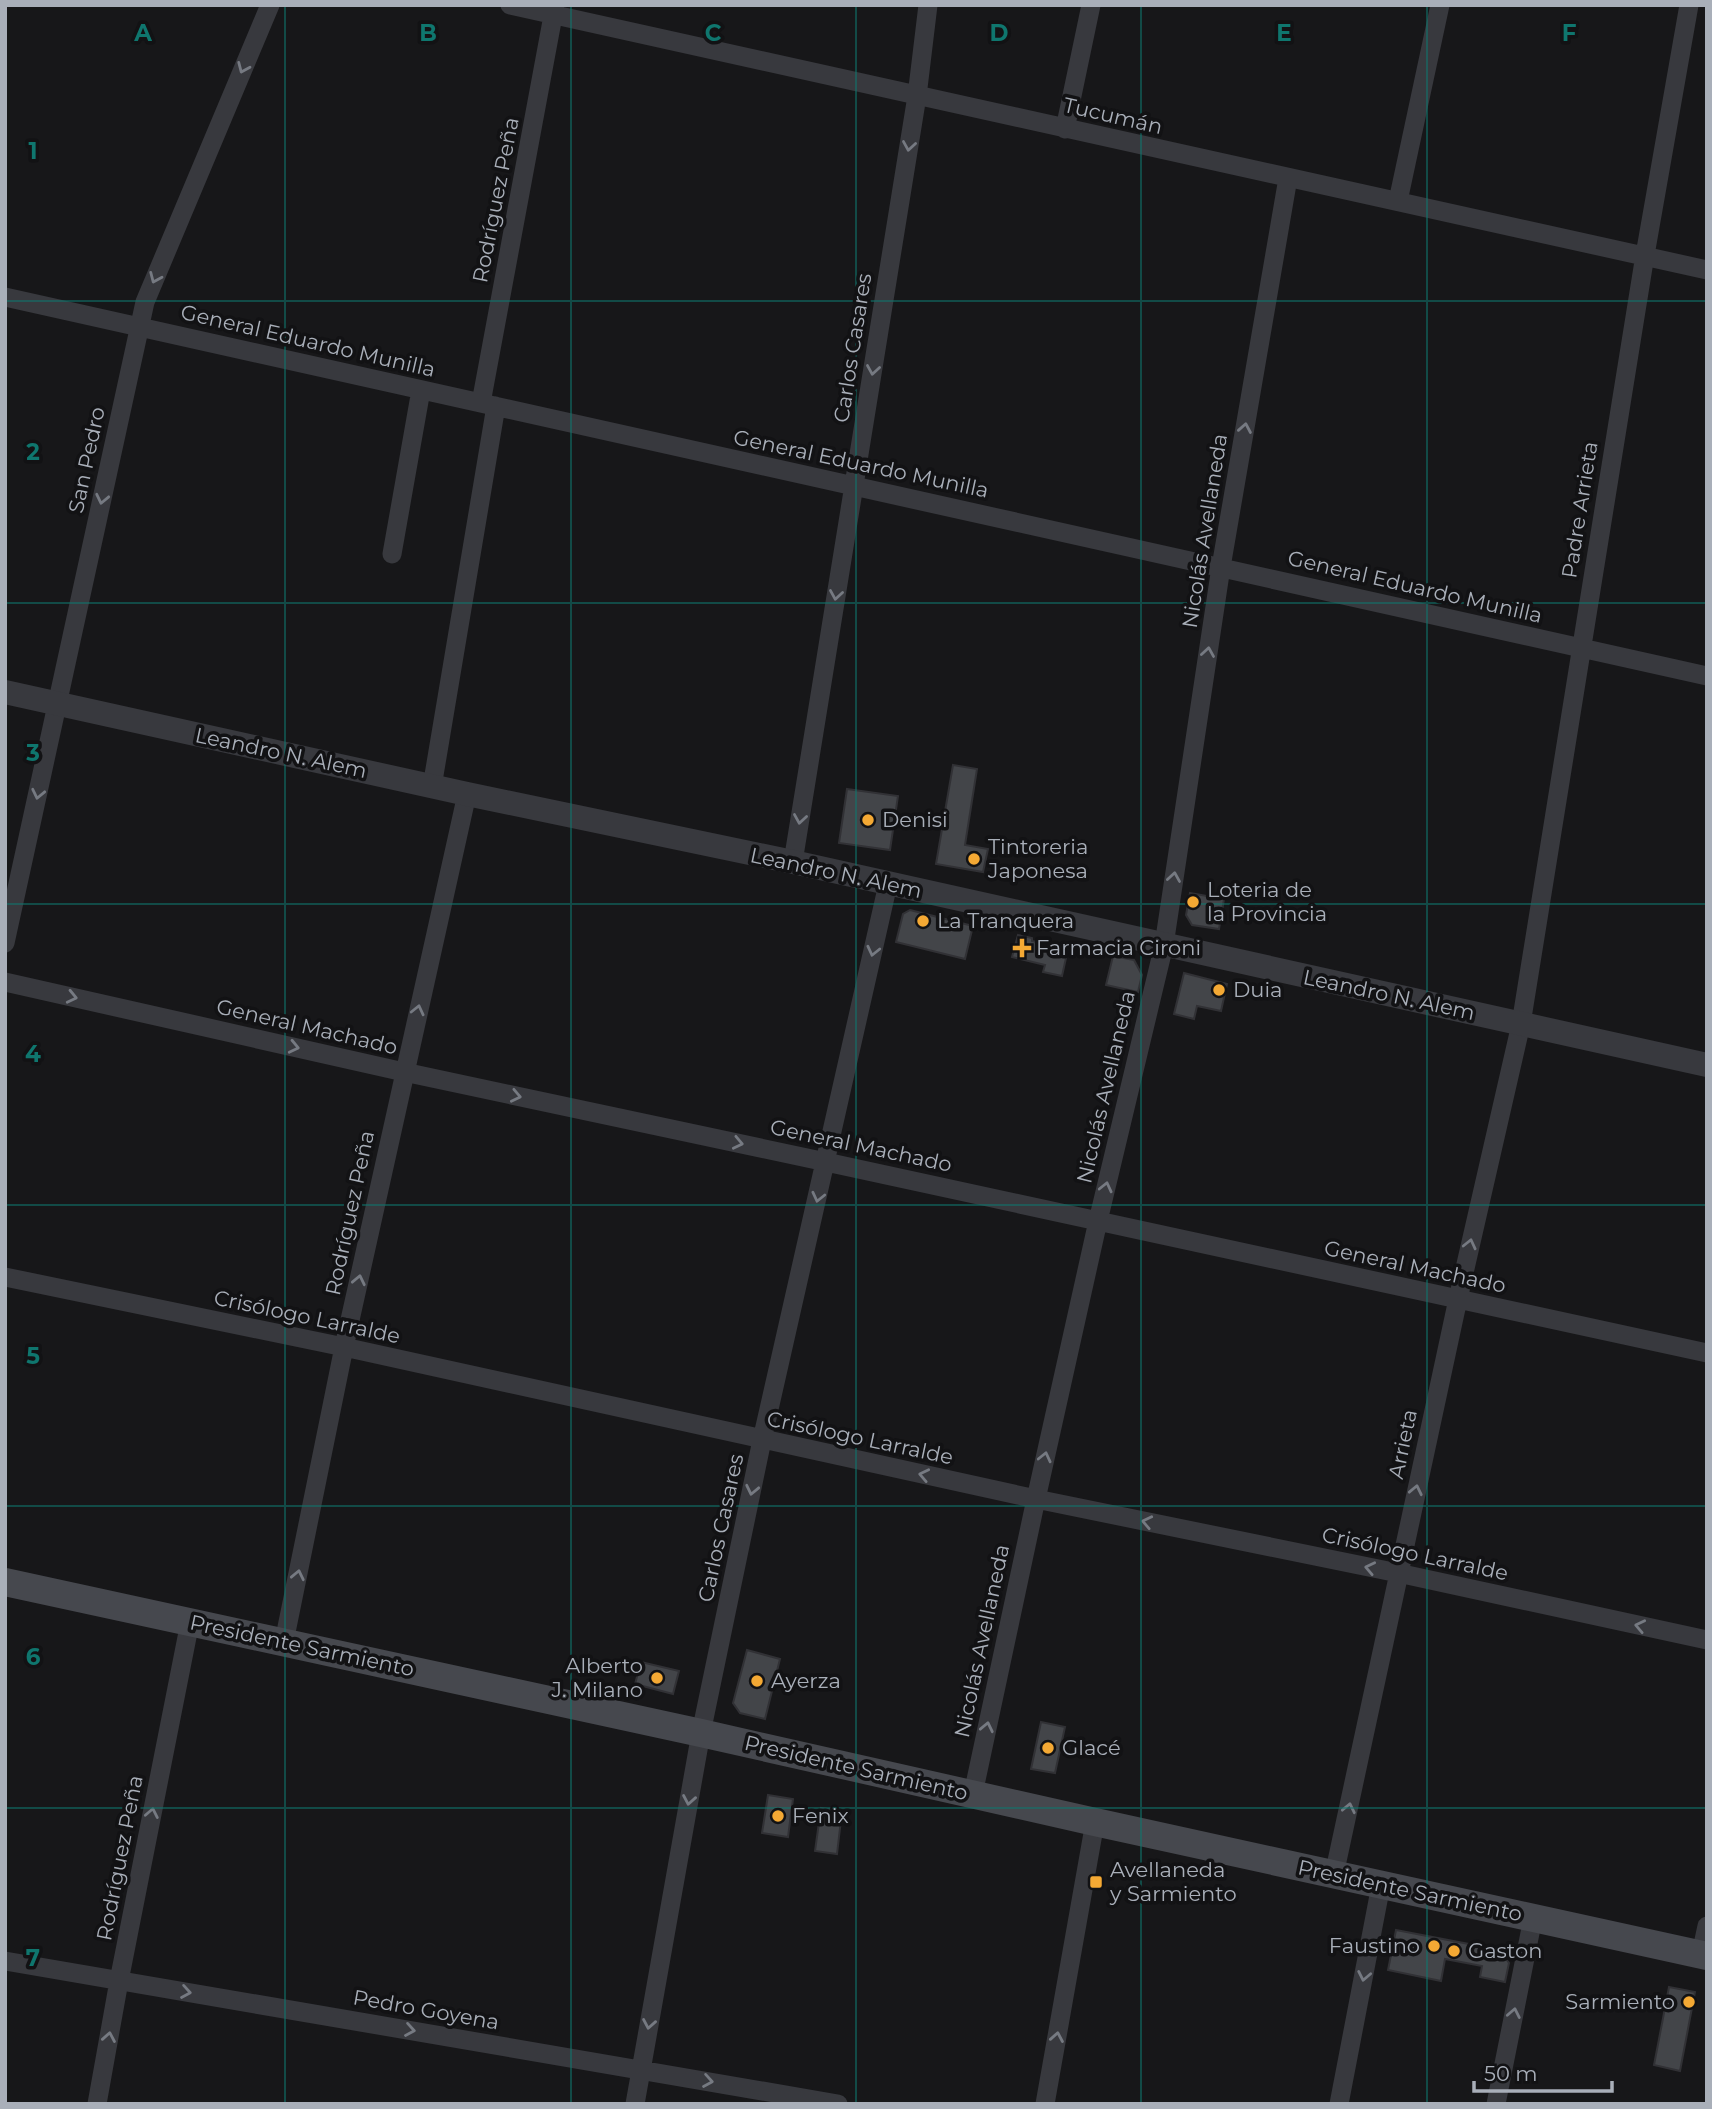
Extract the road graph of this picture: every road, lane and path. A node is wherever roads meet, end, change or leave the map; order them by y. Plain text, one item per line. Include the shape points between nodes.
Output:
1 (270, 5) edge
2 (510, 5) edge
3 (928, 5) edge
4 (1091, 5) edge
5 (1440, 5) edge
6 (1689, 5) edge
7 (554, 10) edge
8 (917, 96) junction
9 (1065, 128) junction
10 (1288, 178) junction
11 (1398, 201) junction
12 (1645, 256) junction
13 (1707, 270) edge
14 (5, 297) edge
15 (138, 326) junction
16 (421, 390) junction
17 (488, 405) junction
18 (854, 485) junction
19 (392, 554) dead end
20 (1221, 567) junction
21 (1581, 647) junction
22 (1707, 676) edge
23 (5, 692) edge
24 (58, 704) junction
25 (432, 787) junction
26 (467, 794) junction
27 (793, 862) junction
28 (888, 884) junction
29 (5, 943) edge
30 (1164, 945) junction
31 (5, 982) edge
32 (1521, 1024) junction
33 (1707, 1065) edge
34 (404, 1073) junction
35 (826, 1162) junction
36 (1098, 1221) junction
37 (5, 1277) edge
38 (1458, 1299) junction
39 (344, 1347) junction
40 (1707, 1353) edge
41 (762, 1440) junction
42 (1035, 1499) junction
43 (1398, 1573) junction
44 (5, 1581) edge
45 (190, 1622) junction
46 (1707, 1640) edge
47 (284, 1642) junction
48 (701, 1733) junction
49 (973, 1794) junction
50 (1095, 1822) junction
51 (1334, 1875) junction
52 (1381, 1885) junction
53 (1533, 1918) junction
54 (1707, 1926) edge
55 (1704, 1955) edge
56 (5, 1961) edge
57 (119, 1981) junction
58 (641, 2069) junction
59 (97, 2104) edge
60 (635, 2104) edge
61 (838, 2104) edge
62 (1045, 2104) edge
63 (1339, 2104) edge
64 (1496, 2104) edge

1 -> 15 street, San Pedro
2 - 7 street, Tucumán
3 - 8 street, Carlos Casares
4 - 9 street
5 - 11 street
6 - 12 street, Padre Arrieta
7 - 8 street, Tucumán
7 - 17 street, Rodríguez Peña
8 - 9 street, Tucumán
8 -> 18 street, Carlos Casares
9 - 10 street, Tucumán
10 - 11 street, Tucumán
20 -> 10 street, Nicolás Avellaneda
11 - 12 street, Tucumán
12 - 13 street, Tucumán
12 - 21 street, Padre Arrieta
14 - 15 street, General Eduardo Munilla
15 - 16 street, General Eduardo Munilla
15 -> 24 street, San Pedro
16 - 17 street, General Eduardo Munilla
16 - 19 street
17 - 18 street, General Eduardo Munilla
17 - 25 street, Rodríguez Peña
18 - 20 street, General Eduardo Munilla
18 -> 27 street, Carlos Casares
20 - 21 street, General Eduardo Munilla
30 -> 20 street, Nicolás Avellaneda
21 - 22 street, General Eduardo Munilla
21 - 32 street, Padre Arrieta
23 - 24 street, Leandro N. Alem
24 - 25 street, Leandro N. Alem
24 -> 29 street, San Pedro
25 - 26 street, Leandro N. Alem
26 - 27 street, Leandro N. Alem
34 -> 26 street, Rodríguez Peña
27 - 28 street, Leandro N. Alem
28 - 30 street, Leandro N. Alem
28 -> 35 street, Carlos Casares
30 - 32 street, Leandro N. Alem
36 -> 30 street, Nicolás Avellaneda
31 -> 34 street, General Machado
32 - 33 street, Leandro N. Alem
38 -> 32 street, Arrieta
34 -> 35 street, General Machado
39 -> 34 street, Rodríguez Peña
35 - 36 street, General Machado
35 -> 41 street, Carlos Casares
36 - 38 street, General Machado
42 -> 36 street, Nicolás Avellaneda
37 - 39 street, Crisólogo Larralde
38 - 40 street, General Machado
43 -> 38 street, Arrieta
39 - 41 street, Crisólogo Larralde
47 -> 39 street, Rodríguez Peña
42 -> 41 street, Crisólogo Larralde
41 -> 48 street, Carlos Casares
43 -> 42 street, Crisólogo Larralde
49 -> 42 street, Nicolás Avellaneda
46 -> 43 street, Crisólogo Larralde
51 -> 43 street, Arrieta
44 - 45 main road, Presidente Sarmiento
45 - 47 main road, Presidente Sarmiento
57 -> 45 street, Rodríguez Peña
47 - 48 main road, Presidente Sarmiento
48 - 49 main road, Presidente Sarmiento
48 -> 58 street, Carlos Casares
49 - 50 main road, Presidente Sarmiento
50 - 51 main road, Presidente Sarmiento
62 -> 50 street
51 - 52 main road, Presidente Sarmiento
52 - 53 main road, Presidente Sarmiento
52 -> 63 street
53 - 55 main road, Presidente Sarmiento
64 -> 53 street
54 - 55 street
56 - 57 street, Pedro Goyena
57 -> 58 street, Pedro Goyena
59 -> 57 street, Rodríguez Peña
58 - 60 street, Carlos Casares
58 -> 61 street, Pedro Goyena

